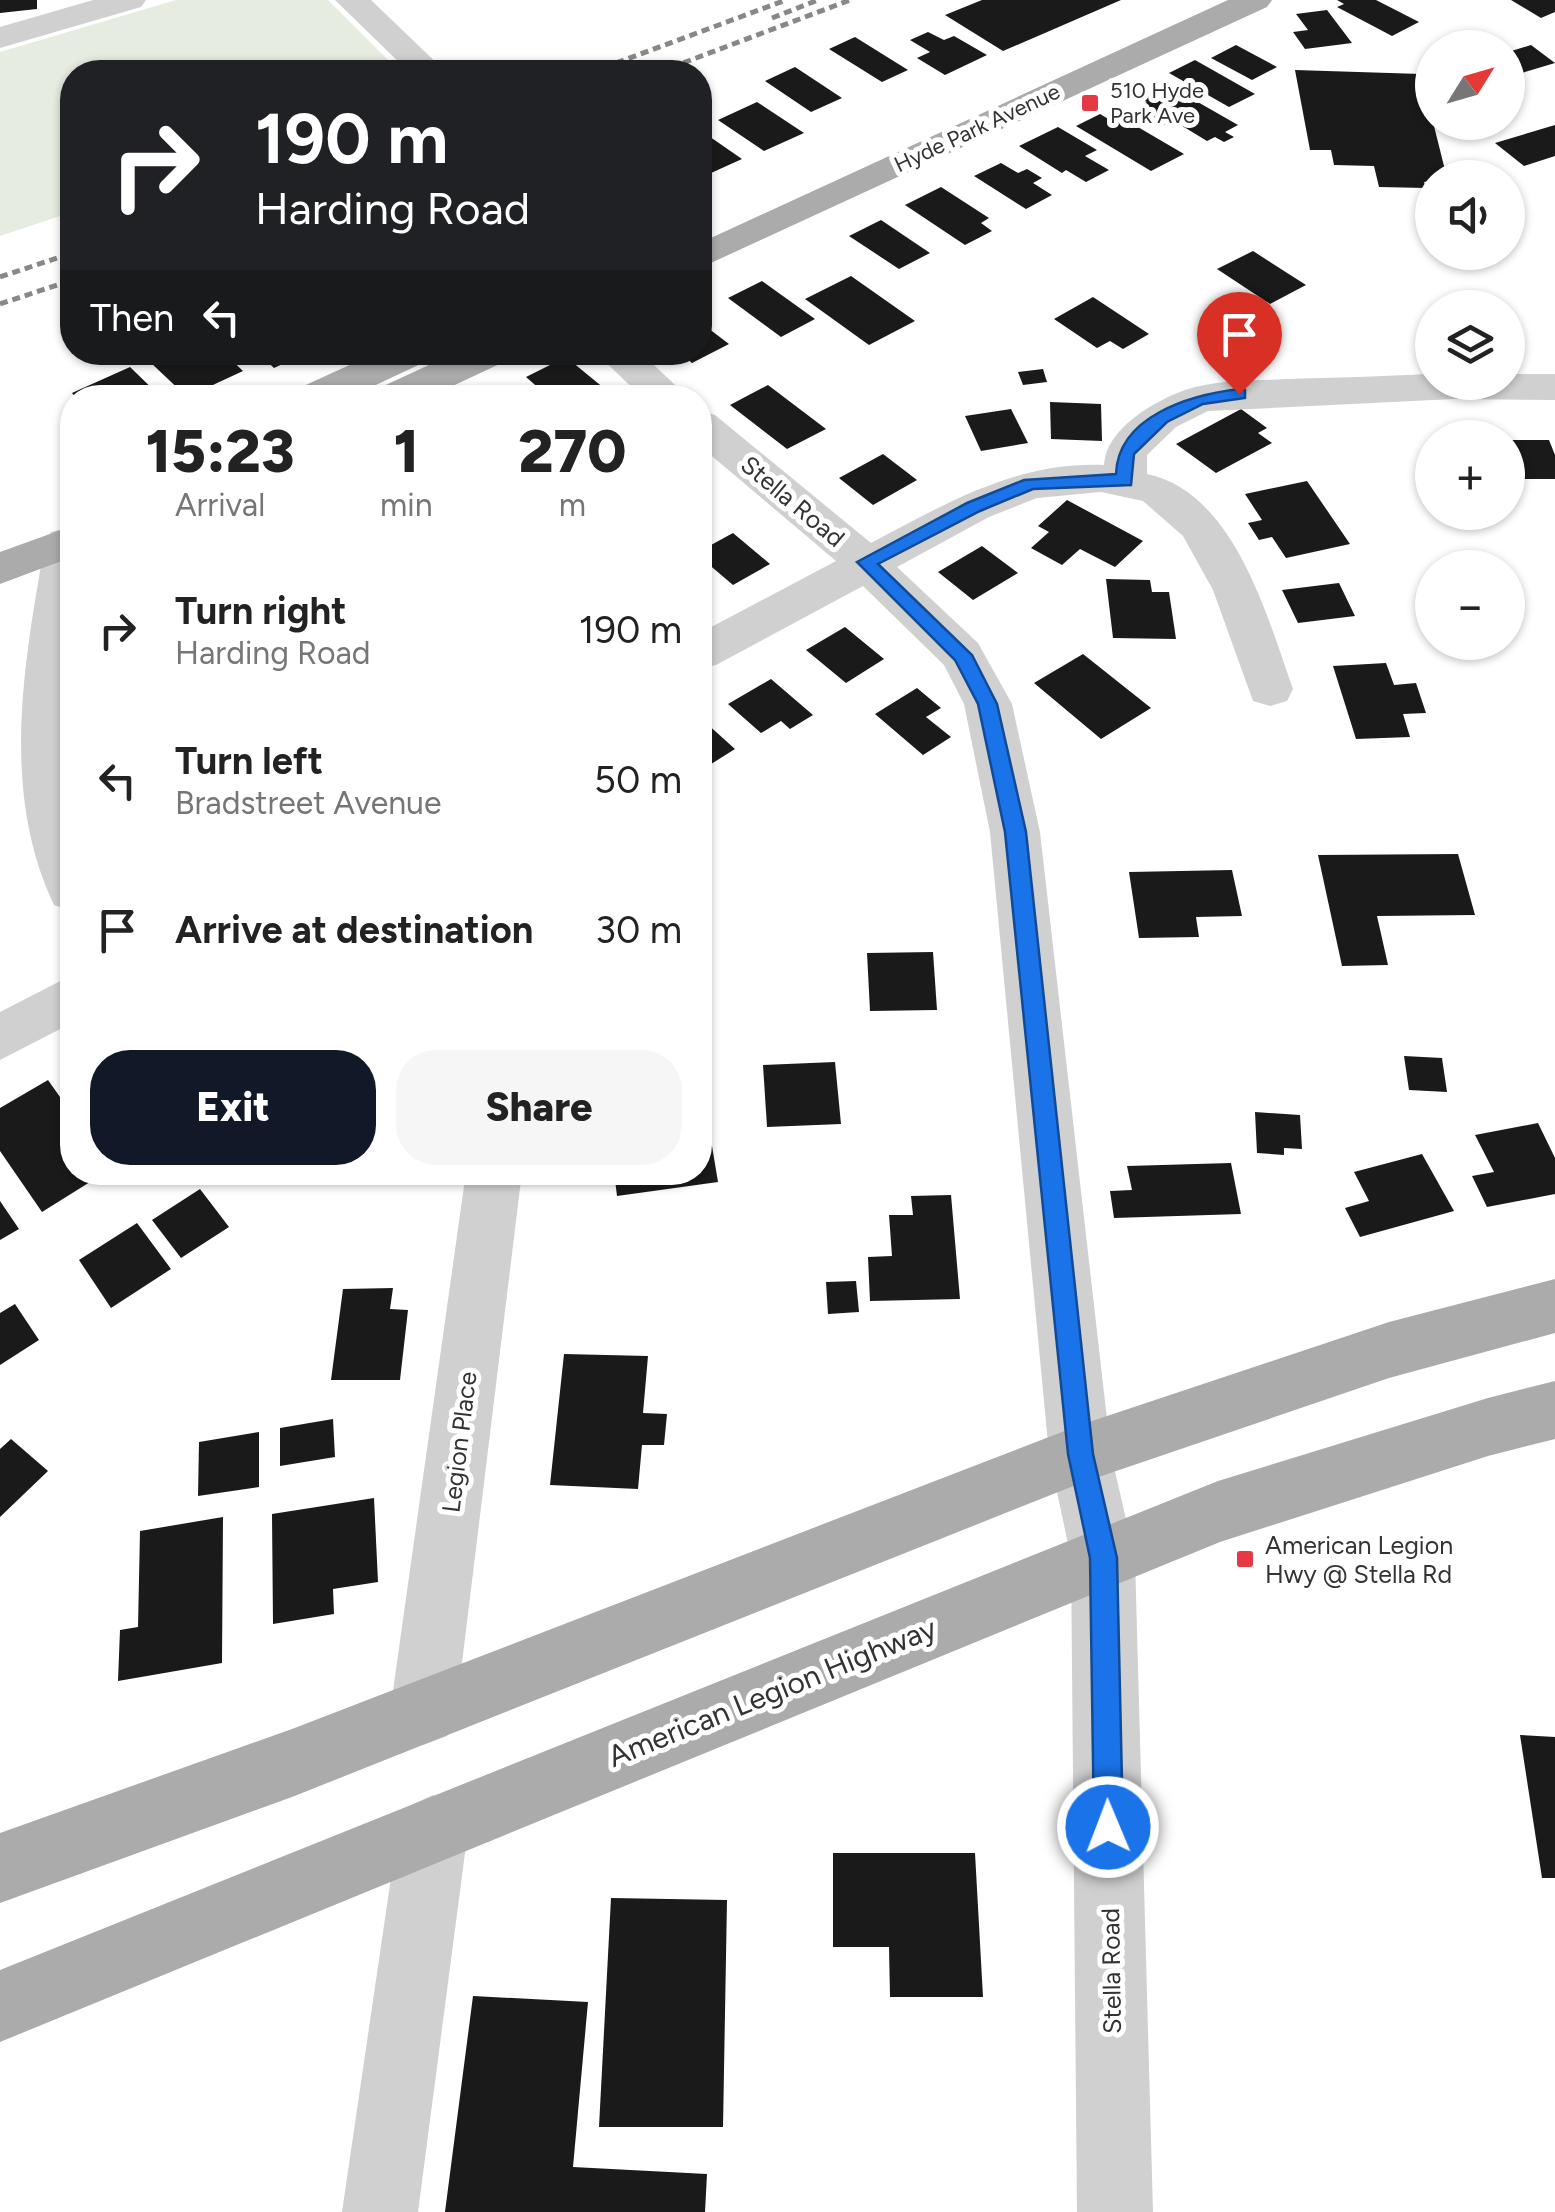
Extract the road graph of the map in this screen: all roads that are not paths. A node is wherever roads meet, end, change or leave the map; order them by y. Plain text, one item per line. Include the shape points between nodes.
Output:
1 (129, 0) edge
2 (352, 0) edge
3 (1190, 0) edge
4 (1255, 0) edge
5 (0, 38) edge
6 (416, 60) edge
7 (712, 218) edge
8 (712, 251) edge
9 (384, 365) edge
10 (464, 365) edge
11 (630, 365) edge
12 (340, 385) edge
13 (420, 385) edge
14 (654, 385) edge
15 (1555, 387) edge
16 (712, 434) edge
17 (1125, 481) junction
18 (60, 529) edge
19 (0, 531) edge
20 (60, 535) edge
21 (866, 562) junction
22 (0, 570) edge
23 (60, 595) edge
24 (712, 646) edge
25 (1270, 689) dead end
26 (60, 856) edge
27 (60, 1004) edge
28 (0, 1038) edge
29 (492, 1185) edge
30 (1555, 1306) edge
31 (1555, 1410) edge
32 (1080, 1454) junction
33 (1104, 1558) junction
34 (423, 1712) junction
35 (433, 1830) junction
36 (0, 1868) edge
37 (0, 2006) edge
38 (380, 2212) edge
39 (1115, 2212) edge

1 - 5 street
2 - 6 street
3 - 7 main road, Hyde Park Avenue
4 - 8 main road, Hyde Park Avenue
9 - 12 main road
10 - 13 main road
11 - 14 street
15 - 17 street via 1200,399 1140,436 1126,453
16 - 21 street, Stella Road
17 - 21 street via 1031,484
17 - 25 street via 1157,490 1200,527 1235,590
18 - 19 main road
20 - 22 main road
21 - 24 street
21 - 32 street, Stella Road via 962,655 988,704 1016,832
23 - 26 street via 41,708 40,771
27 - 28 street
29 - 34 street, Legion Place
30 - 32 main road via 1390,1350
31 - 33 main road, American Legion Highway via 1218,1512
32 - 33 street, Stella Road
32 - 34 main road
33 - 35 main road, American Legion Highway
33 - 39 street, Stella Road
34 - 36 main road
35 - 37 main road, American Legion Highway
35 - 38 street

